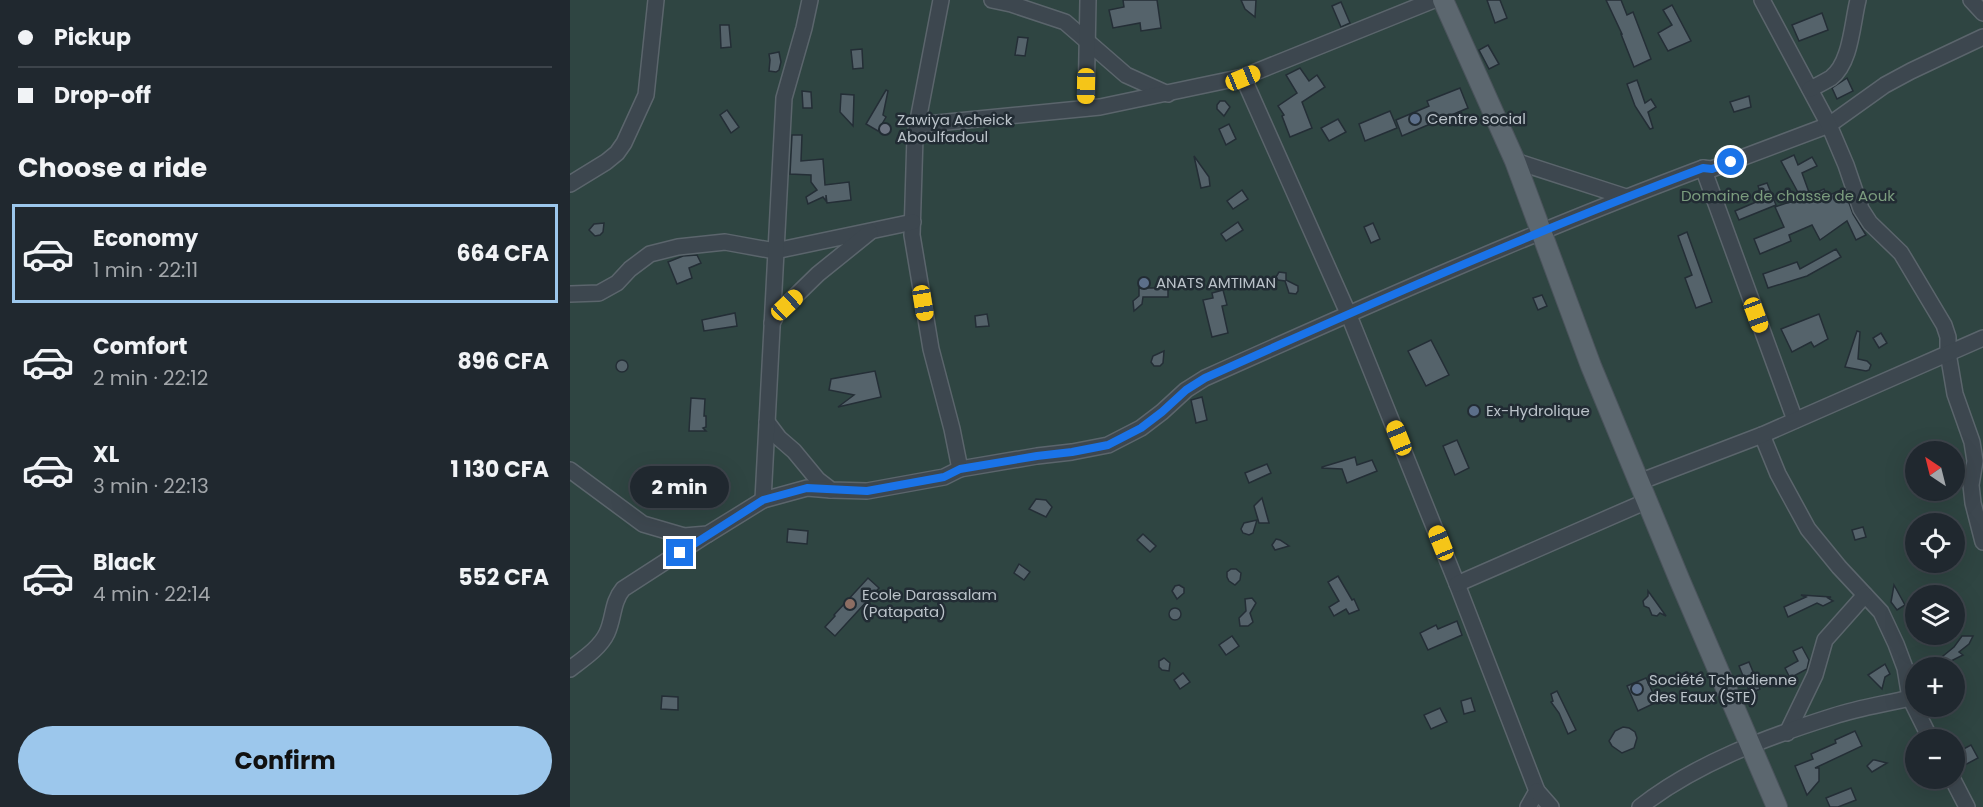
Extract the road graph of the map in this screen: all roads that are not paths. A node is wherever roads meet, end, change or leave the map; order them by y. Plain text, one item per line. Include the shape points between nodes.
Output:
1 (656, 0) edge
2 (810, 0) edge
3 (941, 0) edge
4 (992, 0) edge
5 (1088, 0) edge
6 (1434, 0) edge
7 (1443, 0) edge
8 (1762, 0) edge
9 (1858, 0) edge
10 (1971, 0) edge
11 (1983, 13) edge
12 (1983, 37) edge
13 (1087, 41) junction
14 (1243, 78) junction
15 (1810, 89) junction
16 (1168, 94) junction
17 (1086, 108) junction
18 (1829, 124) junction
19 (917, 125) junction
20 (1515, 161) junction
21 (1703, 168) junction
22 (570, 184) edge
23 (1626, 197) junction
24 (913, 222) junction
25 (873, 230) junction
26 (1541, 233) junction
27 (776, 250) junction
28 (570, 294) edge
29 (1348, 313) junction
30 (772, 324) junction
31 (1983, 338) edge
32 (1948, 353) junction
33 (1795, 420) junction
34 (767, 422) junction
35 (1762, 435) junction
36 (960, 469) junction
37 (570, 470) edge
38 (1639, 482) junction
39 (831, 490) junction
40 (763, 500) junction
41 (1647, 501) junction
42 (1978, 502) edge
43 (708, 534) junction
44 (1983, 542) edge
45 (1457, 584) junction
46 (1865, 595) junction
47 (1905, 668) edge
48 (570, 669) edge
49 (1905, 699) edge
50 (1787, 733) junction
51 (1749, 745) junction
52 (1958, 789) edge
53 (1537, 791) junction
54 (1528, 807) edge
55 (1551, 807) edge
56 (1640, 807) edge
57 (1777, 807) edge
58 (1967, 807) edge

1 - 22 street via 646,95 624,143 606,162
2 - 27 street via 784,98
3 - 19 street
4 - 13 street via 1065,22
5 - 13 street
6 - 14 street
7 - 20 main road
8 - 15 street
9 - 15 street via 1842,66 1832,77
10 - 11 street
12 - 18 street via 1885,85
13 - 16 street via 1126,75
13 - 17 street
14 - 16 street
14 - 29 street
15 - 18 street
16 - 17 street
17 - 19 street
18 - 21 street via 1712,169
18 - 32 street via 1861,209 1910,269 1944,326
19 - 24 street
20 - 23 street
20 - 26 main road
21 - 23 street
21 - 33 street
23 - 26 street
24 - 25 street
24 - 36 street via 931,349
25 - 27 street
25 - 30 street via 818,274 777,314
26 - 29 street
26 - 38 main road
27 - 28 street via 725,242 678,247 650,254 599,293
27 - 30 street
29 - 36 street via 1205,378 1141,428 1108,445
29 - 45 street
30 - 34 street
31 - 32 street
32 - 33 street
32 - 42 street via 1955,394 1972,442 1975,461 1971,485
33 - 35 street
34 - 39 street
34 - 40 street
35 - 38 street
35 - 46 street via 1808,529
36 - 39 street via 944,477 867,491
37 - 43 street via 643,524 684,536
38 - 41 main road
39 - 40 street via 807,488
40 - 43 street
41 - 45 street
41 - 51 main road
42 - 44 street
43 - 48 street via 623,589 616,597 606,634 597,648
45 - 53 street
46 - 47 street via 1881,612
46 - 50 street via 1825,640 1815,675
49 - 50 street via 1836,715
50 - 51 street
51 - 56 street via 1698,770
51 - 57 main road
52 - 58 street
53 - 54 street
53 - 55 street

